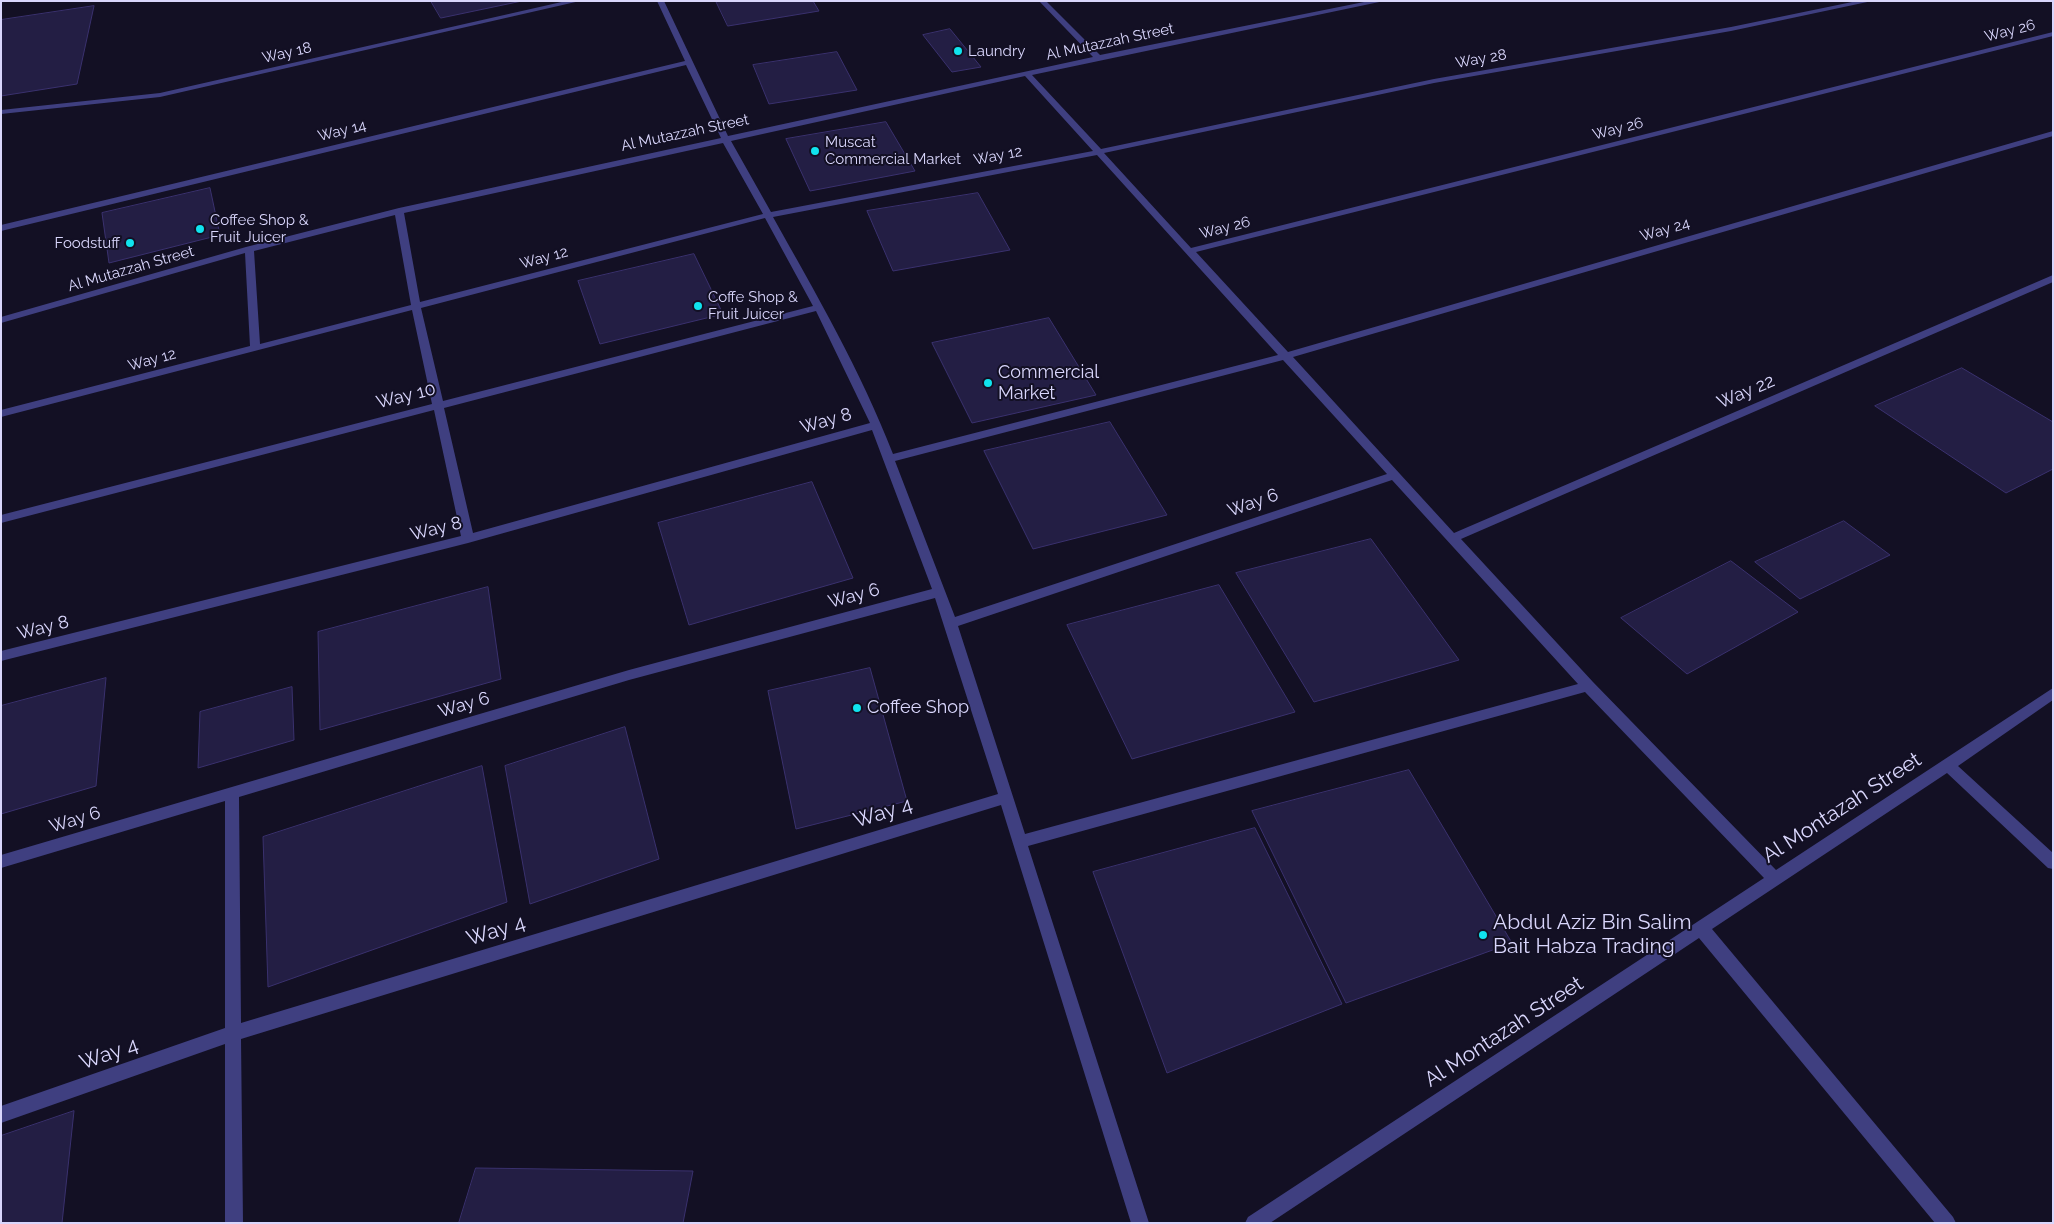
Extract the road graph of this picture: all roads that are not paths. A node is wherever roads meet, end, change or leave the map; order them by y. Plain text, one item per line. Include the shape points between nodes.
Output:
1 (576, 1) edge
2 (660, 1) edge
3 (1042, 1) edge
4 (1381, 1) edge
5 (1869, 1) edge
6 (2053, 34) edge
7 (1098, 58) junction
8 (689, 62) junction
9 (1027, 74) junction
10 (1, 112) edge
11 (2053, 133) edge
12 (725, 138) junction
13 (1099, 152) junction
14 (399, 211) junction
15 (768, 215) junction
16 (1, 228) edge
17 (249, 249) junction
18 (1189, 251) junction
19 (2053, 278) edge
20 (416, 306) junction
21 (819, 307) junction
22 (1, 320) edge
23 (255, 349) junction
24 (1286, 356) junction
25 (438, 406) junction
26 (1, 414) edge
27 (876, 425) junction
28 (888, 458) junction
29 (1395, 475) junction
30 (1, 519) edge
31 (1453, 538) junction
32 (468, 539) junction
33 (939, 592) junction
34 (952, 623) junction
35 (1, 656) edge
36 (1588, 686) junction
37 (2053, 693) edge
38 (1948, 765) junction
39 (232, 793) junction
40 (1006, 797) junction
41 (1019, 842) junction
42 (1, 862) edge
43 (2053, 863) edge
44 (1774, 878) junction
45 (1700, 928) junction
46 (232, 1034) junction
47 (1, 1115) edge
48 (234, 1223) edge
49 (1140, 1223) edge
50 (1254, 1223) edge
51 (1947, 1223) edge

1 - 10 street, Way 18 via 160,95
2 - 8 street
3 - 7 street
4 - 7 street, Al Mutazzah Street
5 - 13 street, Way 28 via 1732,30 1434,81
6 - 18 street, Way 26
7 - 9 street, Al Mutazzah Street
8 - 12 street
8 - 16 street, Way 14
9 - 12 street, Al Mutazzah Street
9 - 13 street
11 - 24 street, Way 24
12 - 14 street, Al Mutazzah Street
12 - 15 street
13 - 15 street, Way 12
13 - 18 street
14 - 17 street, Al Mutazzah Street
14 - 20 street
15 - 20 street, Way 12
15 - 21 street
17 - 22 street, Al Mutazzah Street
17 - 23 street
18 - 24 street
19 - 31 street, Way 22
20 - 23 street, Way 12
20 - 25 street
21 - 25 street, Way 10
21 - 27 street
23 - 26 street, Way 12
24 - 28 street, Way 24
24 - 29 street
25 - 30 street, Way 10
25 - 32 street
27 - 28 street
27 - 32 street, Way 8
28 - 33 street
29 - 31 street
29 - 34 street, Way 6
31 - 36 street
32 - 35 street, Way 8
33 - 34 street
33 - 39 street, Way 6 via 629,675
34 - 40 street
36 - 41 street
36 - 44 street
37 - 38 street, Al Montazah Street
38 - 43 street
38 - 44 street, Al Montazah Street
39 - 42 street, Way 6
39 - 46 street
40 - 41 street
40 - 46 street, Way 4
41 - 49 street
44 - 45 street, Al Montazah Street
45 - 50 street, Al Montazah Street
45 - 51 street
46 - 47 street, Way 4
46 - 48 street

